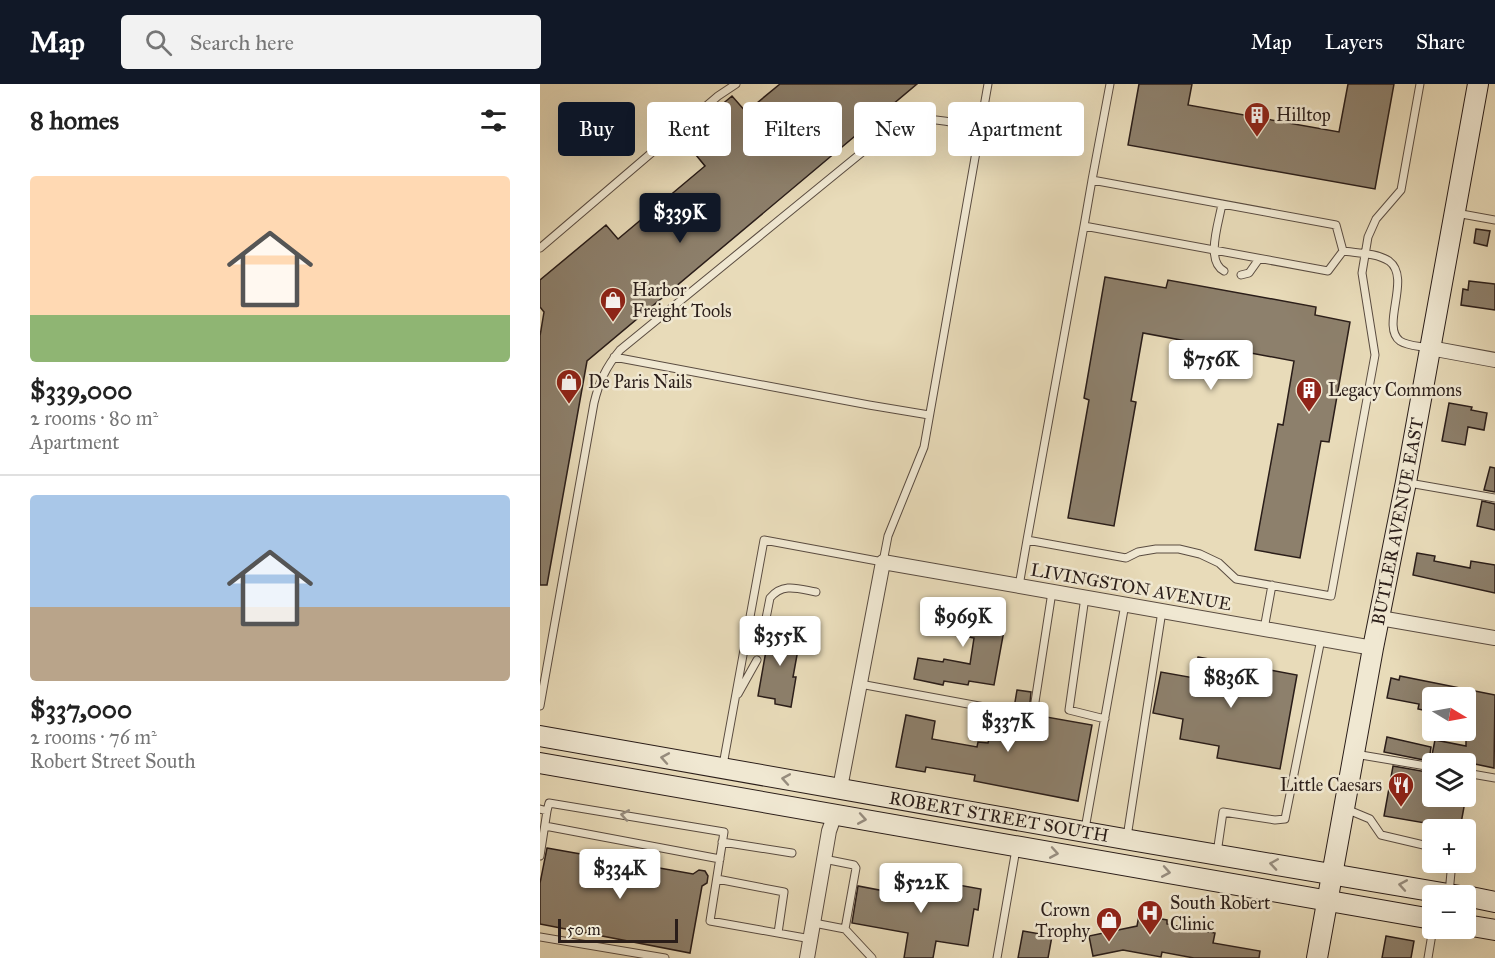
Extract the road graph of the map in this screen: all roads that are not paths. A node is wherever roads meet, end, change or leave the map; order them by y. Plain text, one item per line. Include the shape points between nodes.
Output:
1 (736, 84) edge
2 (988, 84) edge
3 (1110, 84) edge
4 (1420, 84) edge
5 (1478, 84) edge
6 (985, 102) edge
7 (948, 123) edge
8 (975, 156) edge
9 (1092, 180) junction
10 (1222, 204) junction
11 (1454, 213) junction
12 (1495, 220) edge
13 (1084, 226) junction
14 (540, 248) edge
15 (1214, 250) junction
16 (1343, 250) junction
17 (1365, 254) junction
18 (1258, 259) junction
19 (1224, 272) dead end
20 (1241, 275) dead end
21 (1430, 348) junction
22 (614, 357) junction
23 (1495, 360) edge
24 (929, 415) junction
25 (1406, 482) junction
26 (1495, 498) edge
27 (1027, 540) junction
28 (883, 562) junction
29 (1272, 585) junction
30 (1019, 586) junction
31 (816, 592) dead end
32 (1052, 592) junction
33 (1085, 597) junction
34 (1125, 604) junction
35 (1162, 611) junction
36 (1380, 618) junction
37 (1264, 629) junction
38 (1495, 638) edge
39 (1321, 639) junction
40 (1373, 648) junction
41 (760, 649) dead end
42 (757, 660) dead end
43 (860, 684) junction
44 (542, 688) edge
45 (735, 698) junction
46 (1035, 702) dead end
47 (540, 706) edge
48 (1006, 711) dead end
49 (1105, 719) junction
50 (540, 736) edge
51 (1354, 753) junction
52 (540, 763) edge
53 (1422, 765) edge
54 (722, 768) junction
55 (1476, 775) edge
56 (1495, 778) edge
57 (840, 788) junction
58 (864, 793) junction
59 (1344, 808) junction
60 (804, 809) junction
61 (544, 810) edge
62 (835, 814) junction
63 (545, 826) junction
64 (1085, 832) junction
65 (1127, 839) junction
66 (722, 842) junction
67 (1422, 845) edge
68 (1017, 846) junction
69 (792, 853) dead end
70 (1217, 854) junction
71 (540, 856) edge
72 (720, 859) junction
73 (824, 859) junction
74 (1332, 873) junction
75 (717, 879) junction
76 (1422, 889) edge
77 (1476, 898) edge
78 (1327, 901) junction
79 (1495, 902) edge
80 (1422, 917) edge
81 (814, 923) junction
82 (1476, 927) edge
83 (845, 929) junction
84 (1495, 930) edge
85 (778, 933) junction
86 (540, 937) edge
87 (811, 939) junction
88 (1431, 939) edge
89 (665, 958) edge
90 (807, 958) edge
91 (872, 958) edge
92 (997, 958) edge
93 (1317, 958) edge
94 (1428, 958) edge

1 - 14 lane
2 - 6 lane
3 - 9 lane
4 - 17 lane via 1401,190 1376,219
5 - 11 main road, BUTLER AVENUE EAST
7 - 22 lane via 911,119 898,123
8 - 24 lane
9 - 10 lane
9 - 13 lane
10 - 15 lane
10 - 16 lane via 1336,225
11 - 12 lane
11 - 21 main road, BUTLER AVENUE EAST
13 - 15 lane
13 - 27 lane
15 - 18 lane
15 - 19 lane via 1218,268
16 - 17 lane
16 - 18 lane via 1328,271
17 - 21 lane via 1388,261 1395,268 1393,328 1397,339
17 - 29 lane via 1362,273 1375,355 1331,596
18 - 20 lane via 1249,273
21 - 23 street
21 - 25 main road, BUTLER AVENUE EAST
22 - 24 lane
22 - 44 lane via 600,381 594,404
24 - 28 lane via 924,447 888,536
25 - 26 lane
25 - 36 main road, BUTLER AVENUE EAST
27 - 29 lane via 1126,558 1138,552 1179,549 1219,563 1236,579
27 - 30 lane
28 - 30 street, LIVINGSTON AVENUE
28 - 43 street
28 - 45 lane via 765,540
29 - 37 lane
30 - 32 street, LIVINGSTON AVENUE
31 - 41 lane via 790,587 775,592 770,598
32 - 33 street, LIVINGSTON AVENUE
32 - 46 lane
33 - 34 street, LIVINGSTON AVENUE
33 - 49 lane via 1069,710
34 - 35 street, LIVINGSTON AVENUE
34 - 49 lane
35 - 37 street, LIVINGSTON AVENUE
35 - 65 lane
36 - 38 street
36 - 40 main road, BUTLER AVENUE EAST
37 - 39 street, LIVINGSTON AVENUE
39 - 40 street, LIVINGSTON AVENUE
39 - 70 lane via 1285,819 1223,812
40 - 51 main road, BUTLER AVENUE EAST
42 - 45 lane
43 - 48 lane
43 - 57 street
44 - 47 lane
45 - 54 lane
49 - 64 lane
54 -> 50 main road, ROBERT STREET SOUTH
51 - 53 lane
51 - 59 main road, BUTLER AVENUE EAST
52 - 60 main road, ROBERT STREET SOUTH
57 -> 54 main road, ROBERT STREET SOUTH
55 - 56 lane
57 - 58 main road, ROBERT STREET SOUTH
57 - 60 main road via 830,798
58 - 62 main road
58 - 64 main road, ROBERT STREET SOUTH
59 - 67 lane via 1370,819 1381,835
59 - 74 main road, BUTLER AVENUE EAST
60 - 62 main road, ROBERT STREET SOUTH
61 - 63 lane
66 -> 61 lane via 724,832 549,803
62 -> 68 main road, ROBERT STREET SOUTH
62 - 73 street
63 - 71 lane
63 - 72 lane
64 - 65 main road, ROBERT STREET SOUTH
65 - 70 main road, ROBERT STREET SOUTH
66 - 69 lane
66 - 72 lane
68 -> 78 main road, ROBERT STREET SOUTH
68 - 92 lane
74 -> 70 main road, ROBERT STREET SOUTH
72 - 75 lane
73 - 81 street
73 - 83 lane via 854,864 856,868
76 -> 74 main road, ROBERT STREET SOUTH
74 - 78 main road, BUTLER AVENUE EAST
75 - 85 lane via 784,892
75 - 85 lane via 710,921
77 - 79 main road, ROBERT STREET SOUTH
78 - 80 main road, ROBERT STREET SOUTH
78 - 93 main road, BUTLER AVENUE EAST
81 - 83 lane
81 - 87 street
82 - 84 main road
83 - 91 lane
85 - 87 lane
86 - 89 lane
87 - 90 street
88 - 94 lane

